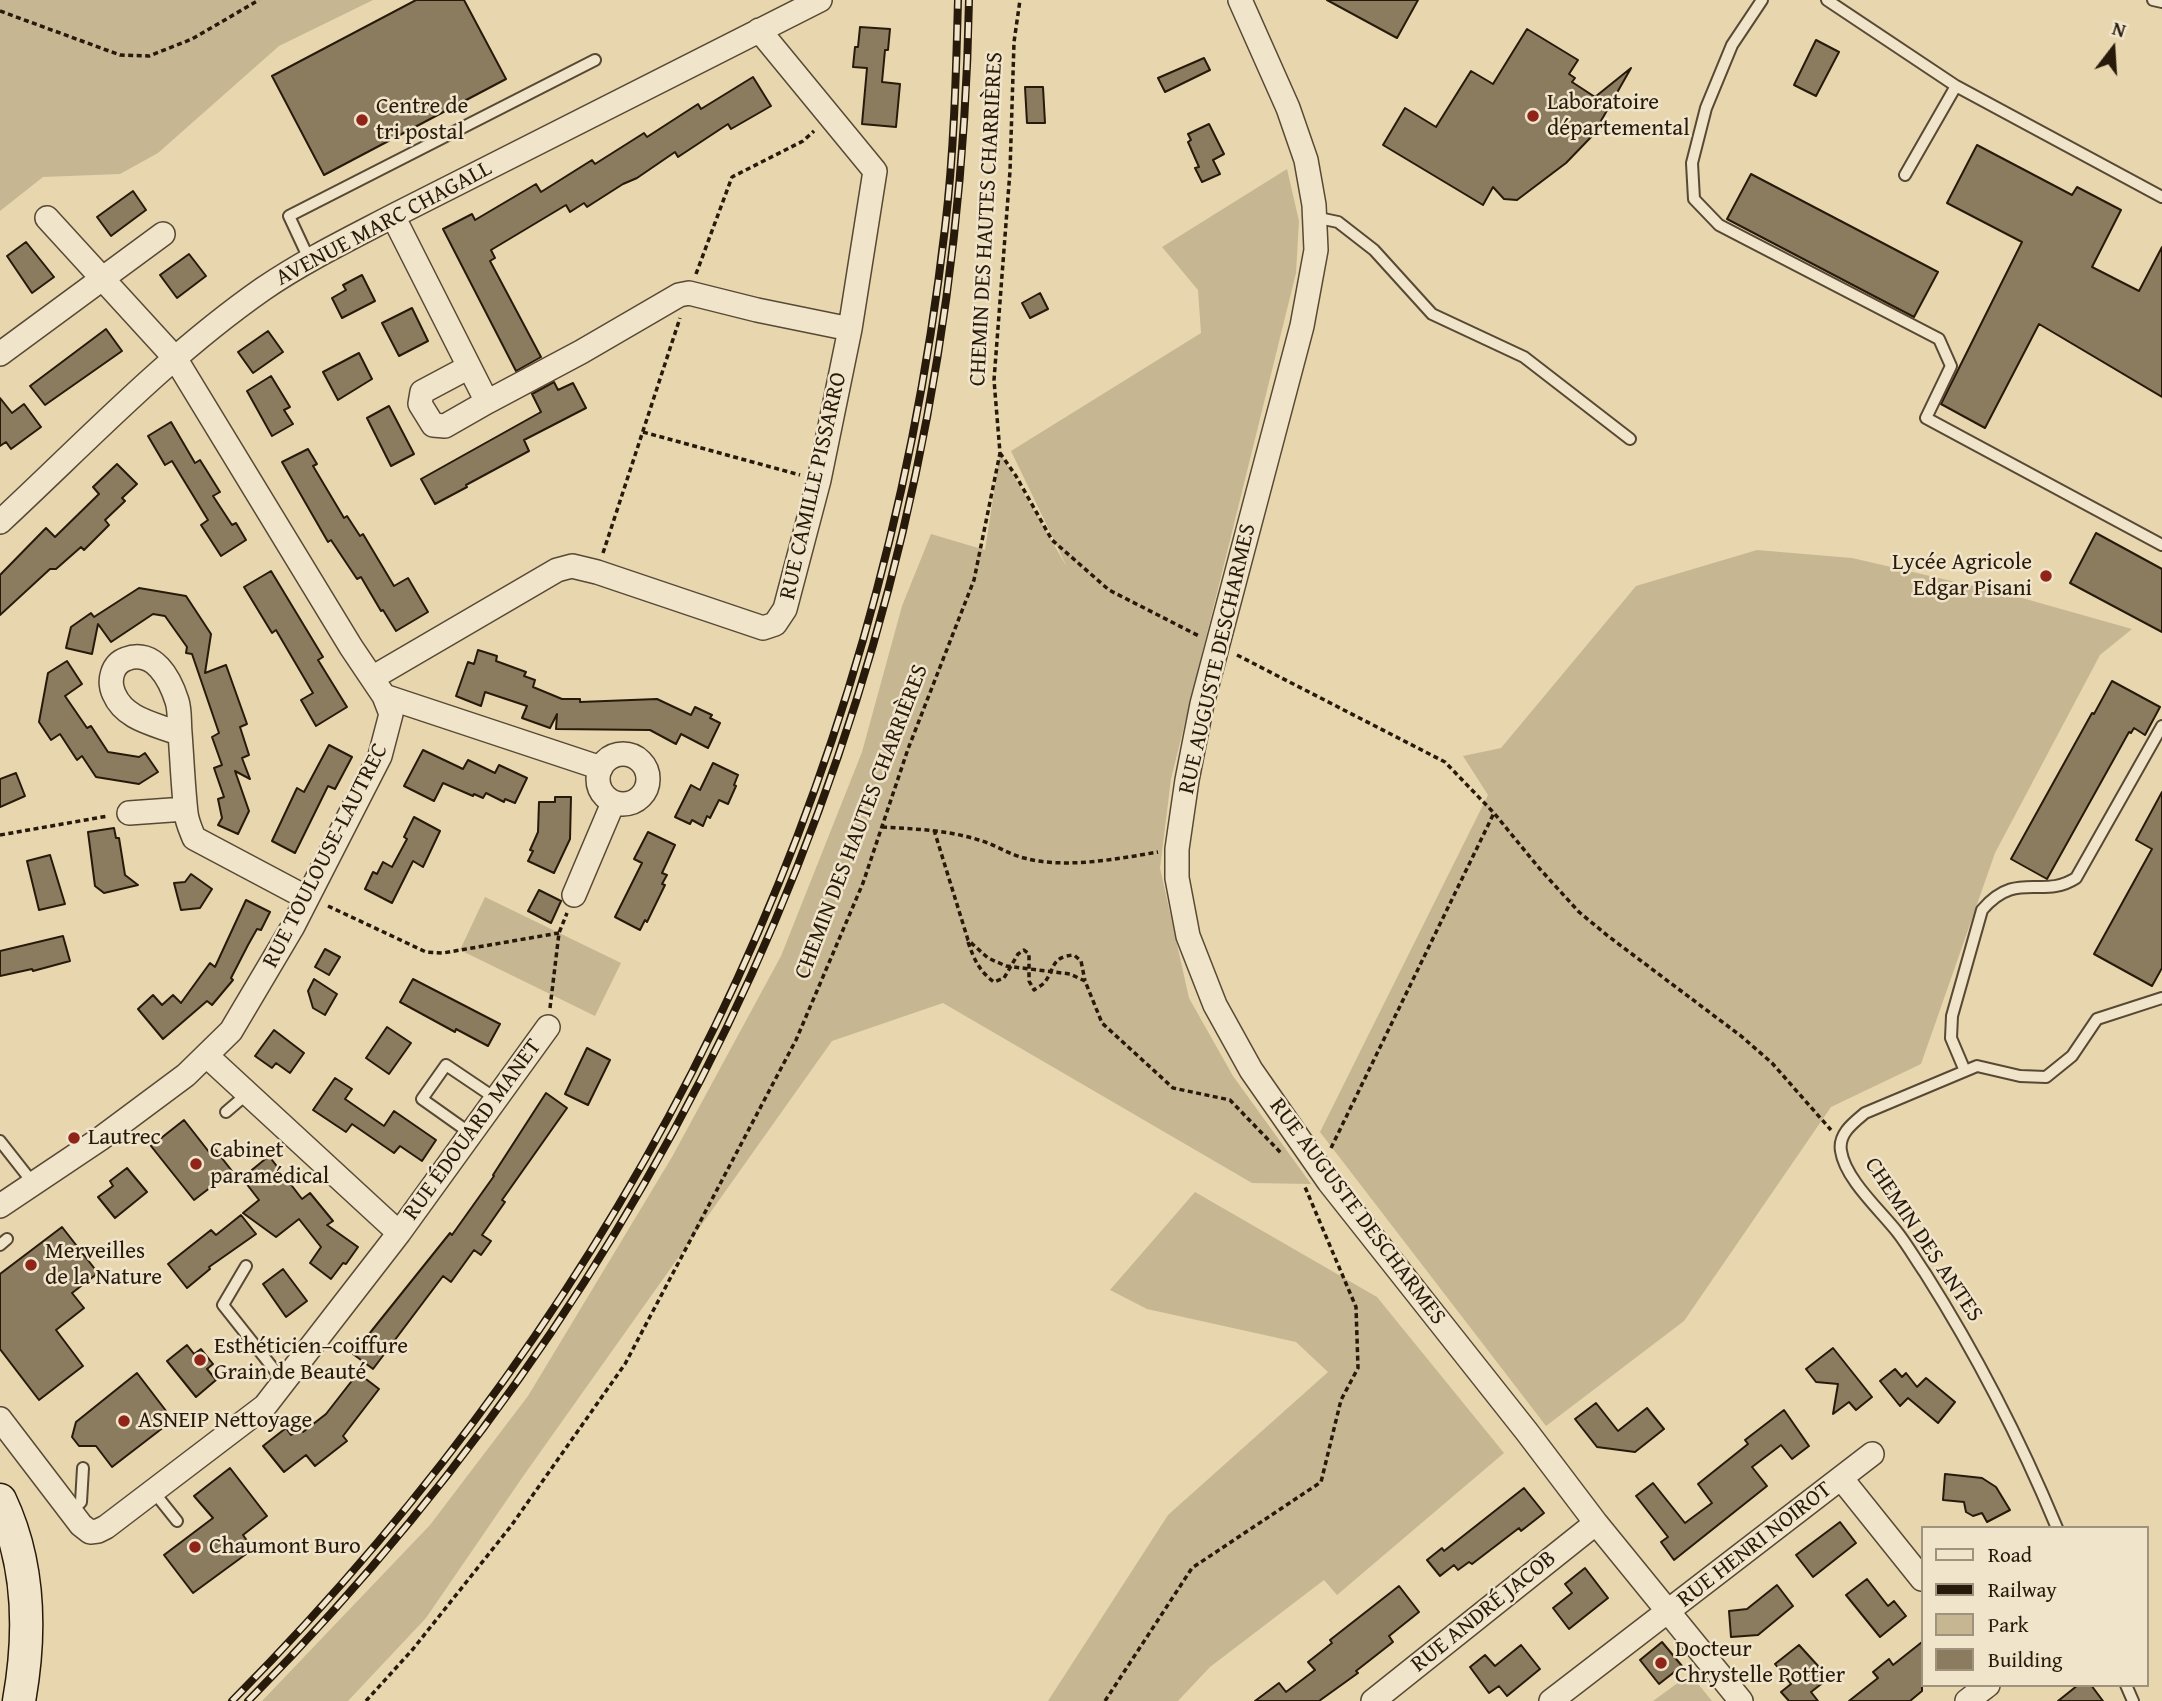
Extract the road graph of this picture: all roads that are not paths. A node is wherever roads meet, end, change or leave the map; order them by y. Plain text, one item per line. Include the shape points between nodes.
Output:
1 (1240, 0) edge
2 (1762, 0) edge
3 (1827, 0) edge
4 (2153, 0) edge
5 (816, 1) edge
6 (2162, 2) edge
7 (759, 30) junction
8 (595, 60) dead end
9 (1956, 86) junction
10 (1905, 175) dead end
11 (2162, 197) edge
12 (393, 216) junction
13 (1314, 217) junction
14 (47, 218) dead end
15 (163, 234) dead end
16 (310, 261) junction
17 (102, 278) junction
18 (850, 328) junction
19 (0, 354) edge
20 (175, 358) junction
21 (468, 367) junction
22 (487, 402) junction
23 (1630, 439) dead end
24 (0, 522) edge
25 (2162, 545) edge
26 (378, 687) junction
27 (2162, 726) edge
28 (180, 734) dead end
29 (601, 768) junction
30 (613, 803) junction
31 (186, 808) junction
32 (129, 813) road end
33 (574, 895) dead end
34 (307, 898) junction
35 (2162, 998) edge
36 (548, 1027) road end
37 (207, 1056) junction
38 (1965, 1071) junction
39 (247, 1094) junction
40 (495, 1098) junction
41 (226, 1112) dead end
42 (470, 1133) junction
43 (0, 1141) edge
44 (33, 1183) junction
45 (0, 1206) edge
46 (399, 1233) junction
47 (246, 1266) dead end
48 (280, 1387) junction
49 (0, 1419) edge
50 (1872, 1454) dead end
51 (83, 1468) dead end
52 (1841, 1478) junction
53 (153, 1491) junction
54 (0, 1500) edge
55 (71, 1512) junction
56 (177, 1521) dead end
57 (1596, 1523) junction
58 (2056, 1526) edge
59 (1920, 1577) edge
60 (1669, 1612) junction
61 (1985, 1687) edge
62 (19, 1701) edge
63 (1373, 1701) edge
64 (1552, 1701) edge
65 (1741, 1701) edge
66 (1967, 1701) edge

1 - 13 street, RUE AUGUSTE DESCHARMES via 1306,160
2 - 25 lane via 1732,45 1706,108 1692,163 1694,199 1719,225 1939,339 1951,366 1926,418
3 - 9 lane
4 - 6 lane
5 - 7 street, AVENUE MARC CHAGALL
7 - 12 street, AVENUE MARC CHAGALL
7 - 18 street, RUE CAMILLE PISSARRO via 875,171
8 - 16 lane via 289,216
9 - 10 lane
9 - 11 lane
12 - 16 street, AVENUE MARC CHAGALL
12 - 21 street
13 - 23 lane via 1338,222 1374,250 1432,314 1524,357
13 - 57 street, RUE AUGUSTE DESCHARMES via 1316,250 1302,326 1202,704 1177,849 1177,878 1188,936 1215,1005 1312,1176
14 - 17 street, RUE TOULOUSE-LAUTREC
15 - 17 street
16 - 20 street, AVENUE MARC CHAGALL via 263,289
17 - 19 street
17 - 20 street, RUE TOULOUSE-LAUTREC
18 - 22 street via 689,293 678,295
18 - 26 street, RUE CAMILLE PISSARRO via 819,480 785,609 775,624 764,628 572,566 557,570
20 - 24 street, AVENUE MARC CHAGALL
20 - 26 street, RUE TOULOUSE-LAUTREC
21 - 22 street
21 - 22 street via 422,392 419,404 433,425 445,426
26 - 29 street
26 - 34 street, RUE TOULOUSE-LAUTREC via 391,714 380,756
27 - 38 lane via 2076,878 2064,886 2011,888 1993,897 1982,910 1952,1016 1951,1038
28 - 31 street
29 - 30 street via 601,792
29 - 30 street via 620,754 636,758 647,771 643,794 630,804
30 - 33 street
31 - 32 street
31 - 34 street via 194,838
34 - 37 street, RUE TOULOUSE-LAUTREC via 243,1014
35 - 38 lane via 2097,1019 2072,1056 2046,1077 1977,1066
36 - 40 street, RUE ÉDOUARD MANET
37 - 39 street, RUE ÉDOUARD MANET
37 - 44 street, RUE TOULOUSE-LAUTREC via 100,1139
38 - 58 lane, CHEMIN DES ANTES via 1865,1113 1840,1141 1841,1153 1849,1172 1899,1234 1982,1366
39 - 41 lane
39 - 46 street, RUE ÉDOUARD MANET
40 - 42 street, RUE ÉDOUARD MANET
40 - 42 lane via 446,1065 422,1099
42 - 46 street, RUE ÉDOUARD MANET
43 - 44 lane
44 - 45 street, RUE TOULOUSE-LAUTREC
46 - 48 street, RUE ÉDOUARD MANET
47 - 48 lane via 223,1305
48 - 53 street, RUE ÉDOUARD MANET via 265,1406
49 - 55 street
50 - 52 street, RUE HENRI NOIROT
51 - 55 lane via 81,1502
52 - 59 street, RUE HENRI NOIROT
52 - 60 street, RUE HENRI NOIROT
53 - 55 street, RUE ÉDOUARD MANET via 98,1531 90,1532
53 - 56 lane
54 - 62 street via 15,1542 27,1611
57 - 60 street, RUE AUGUSTE DESCHARMES
57 - 63 street, RUE ANDRÉ JACOB
60 - 64 street, RUE HENRI NOIROT
60 - 65 street, RUE AUGUSTE DESCHARMES
61 - 66 street

